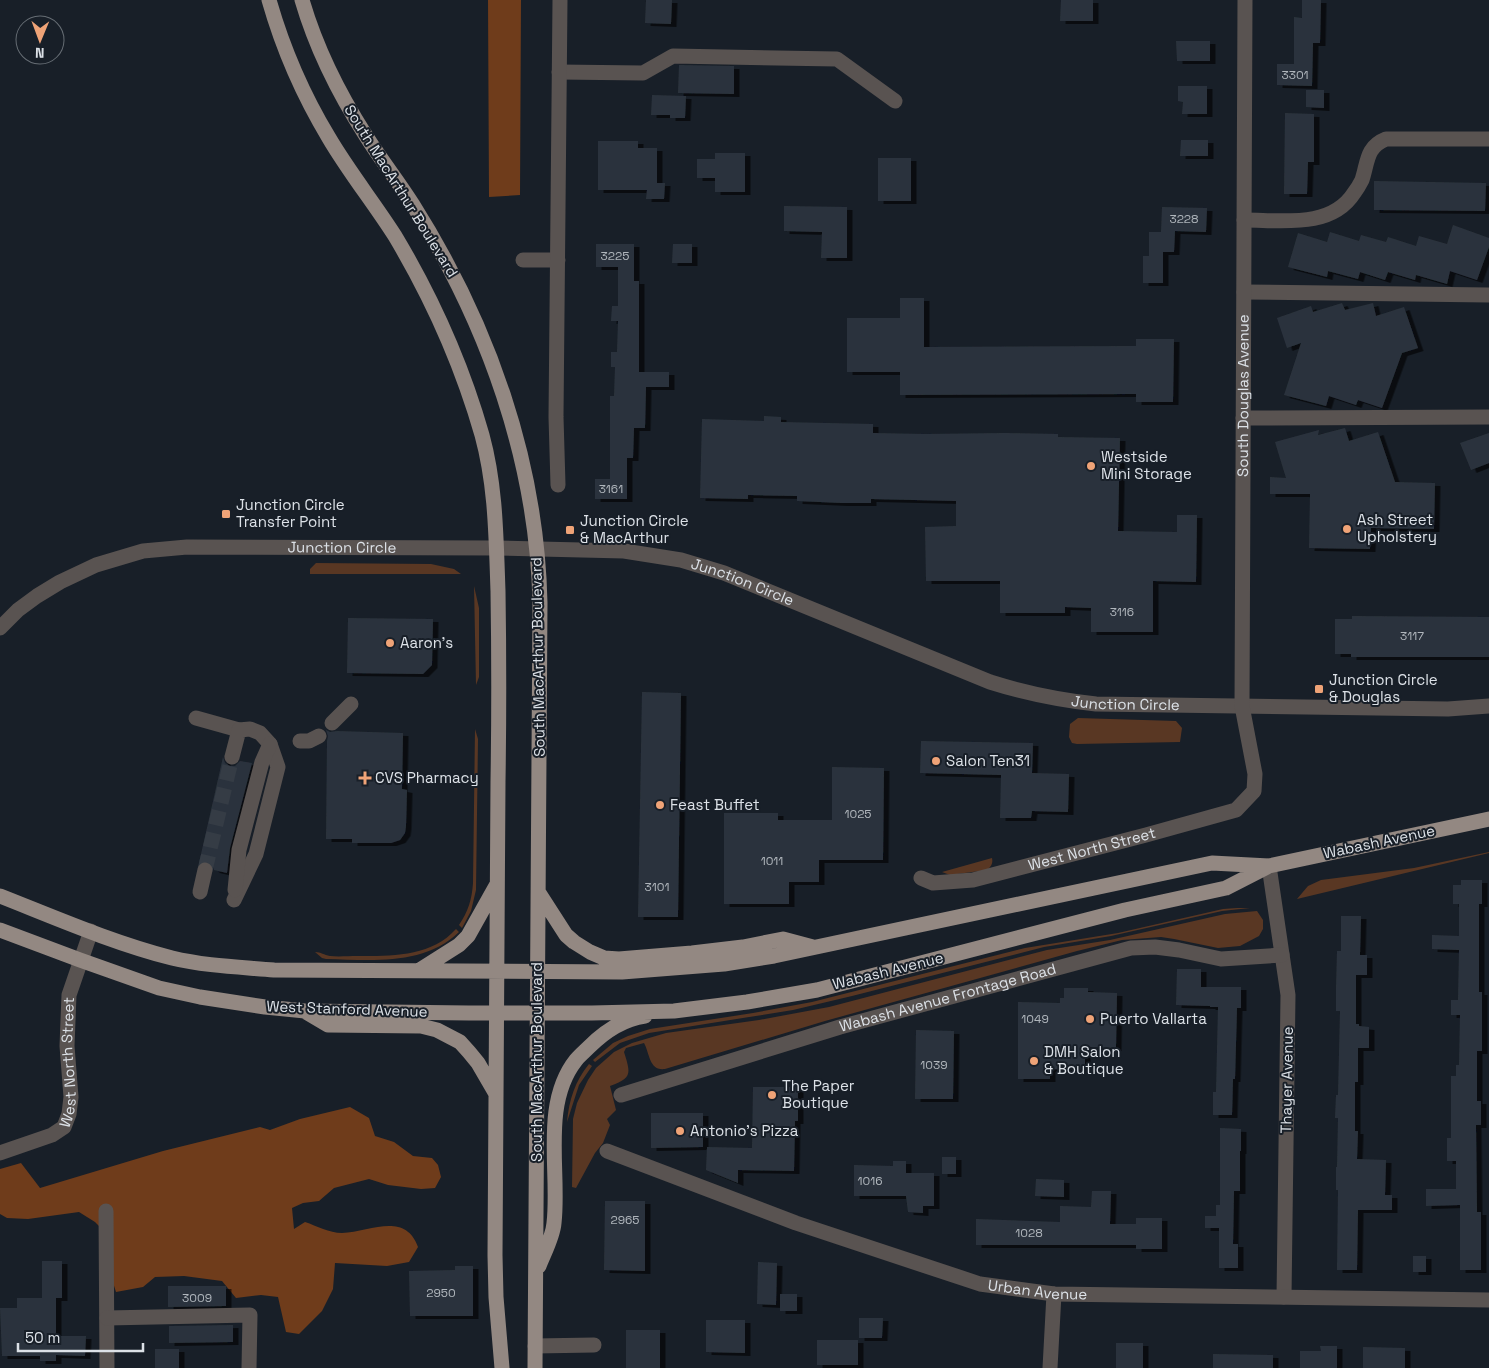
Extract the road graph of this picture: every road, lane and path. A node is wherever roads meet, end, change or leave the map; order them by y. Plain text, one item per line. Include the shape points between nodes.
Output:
1 (269, 0) edge
2 (302, 0) edge
3 (560, 0) edge
4 (1246, 0) edge
5 (559, 72) junction
6 (896, 101) dead end
7 (1489, 139) edge
8 (1244, 220) junction
9 (523, 260) dead end
10 (558, 260) junction
11 (1244, 292) junction
12 (1489, 295) edge
13 (1489, 417) edge
14 (1243, 418) junction
15 (558, 485) dead end
16 (497, 548) junction
17 (537, 548) junction
18 (0, 628) edge
19 (351, 704) dead end
20 (1242, 706) junction
21 (1489, 706) edge
22 (196, 718) dead end
23 (332, 723) dead end
24 (239, 730) junction
25 (319, 736) dead end
26 (300, 741) dead end
27 (232, 757) tunnel mouth
28 (1254, 791) joint
29 (1489, 819) edge
30 (1269, 866) junction
31 (206, 870) tunnel mouth
32 (921, 878) dead end
33 (498, 883) junction
34 (200, 892) dead end
35 (538, 893) junction
36 (0, 896) edge
37 (234, 900) dead end
38 (0, 930) edge
39 (91, 931) junction
40 (817, 948) junction
41 (1282, 956) junction
42 (80, 960) junction
43 (418, 971) junction
44 (497, 972) junction
45 (538, 972) junction
46 (305, 1011) junction
47 (674, 1011) junction
48 (496, 1013) junction
49 (537, 1013) junction
50 (496, 1095) junction
51 (621, 1095) dead end
52 (608, 1151) dead end
53 (0, 1153) edge
54 (106, 1211) dead end
55 (535, 1277) junction
56 (1054, 1294) junction
57 (1284, 1296) junction
58 (1489, 1300) edge
59 (106, 1318) junction
60 (535, 1346) junction
61 (594, 1346) dead end
62 (107, 1368) edge
63 (249, 1368) edge
64 (502, 1368) edge
65 (534, 1368) edge
66 (1050, 1368) edge

1 - 16 main road, South MacArthur Boulevard via 279,36 311,106 421,281 447,337 482,437 495,501
2 - 17 main road, South MacArthur Boulevard via 309,24 344,99 413,204 465,298 483,338 512,422
3 - 5 street
4 - 8 street, South Douglas Avenue
5 - 6 street via 644,73 673,56 837,59
5 - 10 street
7 - 8 street via 1386,139 1377,142 1371,151 1362,181 1344,206 1321,218
8 - 11 street, South Douglas Avenue
9 - 10 street
10 - 15 street
11 - 12 street
11 - 14 street, South Douglas Avenue
13 - 14 street
14 - 20 street, South Douglas Avenue
16 - 17 street, Junction Circle
16 - 18 street, Junction Circle via 187,546 143,551 96,565 60,582 18,610
16 - 33 main road, South MacArthur Boulevard
17 - 20 street, Junction Circle via 624,551 681,560 1022,692 1096,704
17 - 35 main road, South MacArthur Boulevard via 540,603
19 - 23 street
20 - 21 street, Junction Circle via 1448,709
20 - 28 street, South Douglas Avenue via 1255,774
22 - 24 street
24 - 27 street
24 - 37 street via 260,733 270,744 278,767 256,854
25 - 26 street
28 - 32 street, West North Street via 1236,810 1146,835 973,880 933,883
29 - 30 main road, Wabash Avenue
30 - 40 main road, Wabash Avenue via 1212,863
30 - 41 street, Thayer Avenue
30 - 47 main road, Wabash Avenue via 1226,888 1125,910 817,990
31 - 34 street
33 - 43 main road via 468,936
33 - 44 main road, South MacArthur Boulevard
35 - 40 main road via 566,935 604,958 683,954 783,939
35 - 45 main road, South MacArthur Boulevard
36 - 39 main road
38 - 42 main road, West Stanford Avenue
39 - 42 street, West North Street
39 - 43 main road via 173,958 220,965 274,970
40 - 45 main road, Wabash Avenue via 676,969
41 - 51 street, Wabash Avenue Frontage Road via 1221,958 1155,947 1130,948 840,1027
41 - 57 street, Thayer Avenue via 1288,995
42 - 46 main road, West Stanford Avenue via 159,988 236,1004
42 - 53 street, West North Street via 68,1014 71,1098 64,1127 52,1135
43 - 44 main road
44 - 45 main road, Wabash Avenue
44 - 48 main road, South MacArthur Boulevard
45 - 49 main road, South MacArthur Boulevard
46 - 48 main road, West Stanford Avenue
46 - 50 main road via 328,1025 422,1026 453,1037 478,1063
47 - 49 main road, Wabash Avenue
47 - 55 main road via 641,1017 599,1037 575,1061 565,1079 555,1123 554,1225
48 - 49 main road, Wabash Avenue
48 - 50 main road, South MacArthur Boulevard
49 - 55 main road, South MacArthur Boulevard
50 - 64 main road, South MacArthur Boulevard via 496,1297
52 - 56 street, Urban Avenue via 796,1223 935,1270 980,1284
54 - 59 street
55 - 60 main road, South MacArthur Boulevard
56 - 57 street, Urban Avenue
56 - 66 street
57 - 58 street, Urban Avenue
59 - 62 street
59 - 63 street via 250,1316
60 - 61 street
60 - 65 main road, South MacArthur Boulevard

